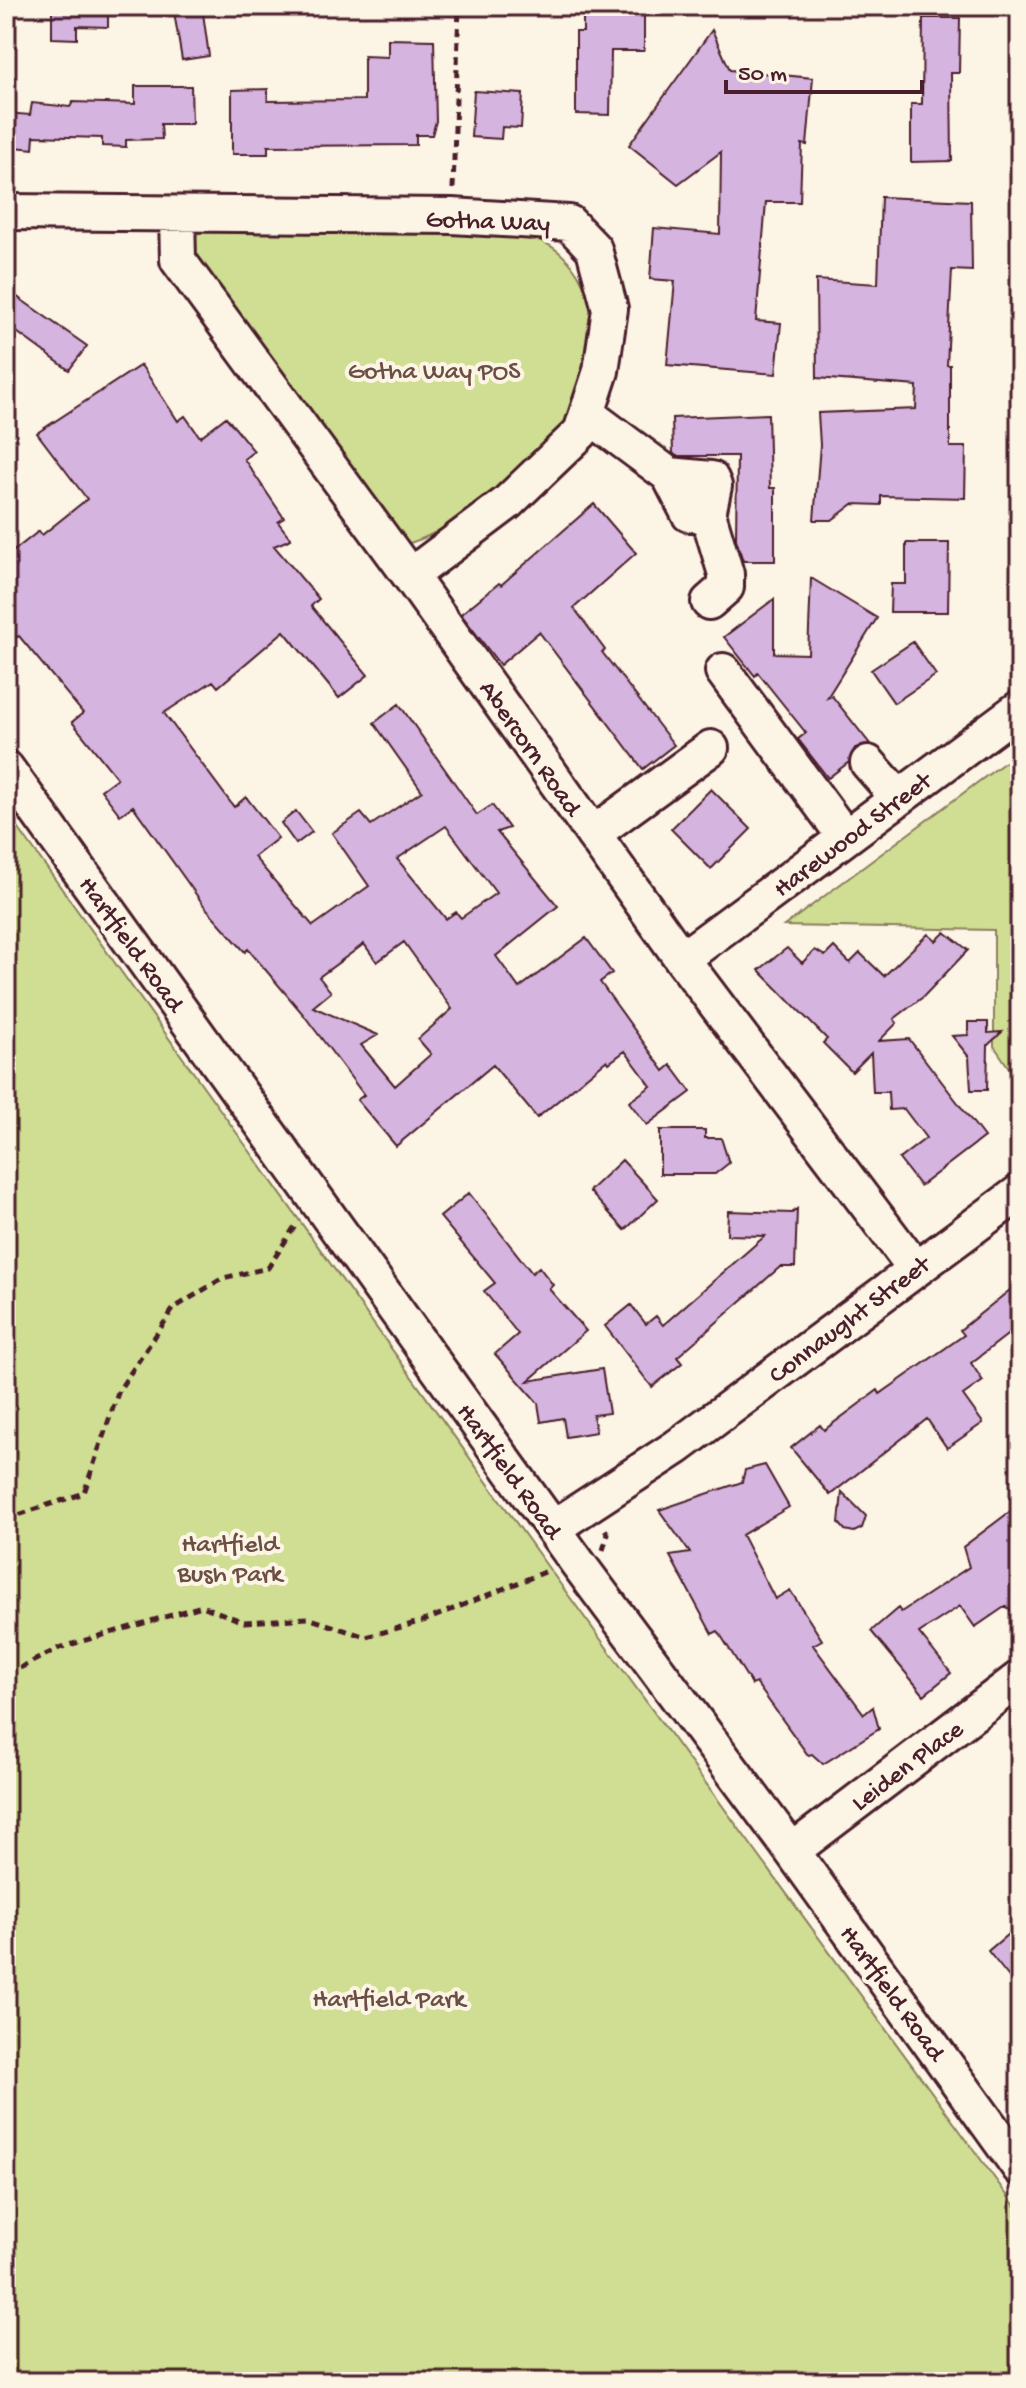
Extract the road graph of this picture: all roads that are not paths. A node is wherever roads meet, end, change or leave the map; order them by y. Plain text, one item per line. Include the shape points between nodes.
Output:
1 (6, 212) edge
2 (177, 216) junction
3 (587, 414) junction
4 (410, 576) junction
5 (709, 602) dead end
6 (723, 671) dead end
7 (1020, 708) edge
8 (711, 748) dead end
9 (868, 763) dead end
10 (6, 768) edge
11 (898, 797) junction
12 (593, 834) junction
13 (845, 837) junction
14 (682, 959) junction
15 (1020, 1192) edge
16 (915, 1268) junction
17 (565, 1546) junction
18 (1020, 1678) edge
19 (792, 1851) junction
20 (1020, 2168) edge

1 - 2 street, Gotha Way
2 - 3 street, Gotha Way via 452,216 569,223 594,249 610,309 601,371
2 - 4 street, Abercorn Road via 178,260
3 - 4 street, Gotha Way via 581,432 546,468
3 - 5 street via 669,475 711,479 708,514 726,587
4 - 12 street, Abercorn Road
6 - 13 street
7 - 11 street, Harewood Street
8 - 12 street
9 - 11 street
10 - 17 street, Hartfield Road
11 - 13 street, Harewood Street
12 - 14 street, Abercorn Road
13 - 14 street, Harewood Street
14 - 16 street, Abercorn Road
15 - 16 street, Connaught Street
16 - 17 street, Connaught Street via 677,1447
17 - 19 street, Hartfield Road
18 - 19 street, Leiden Place
19 - 20 street, Hartfield Road

